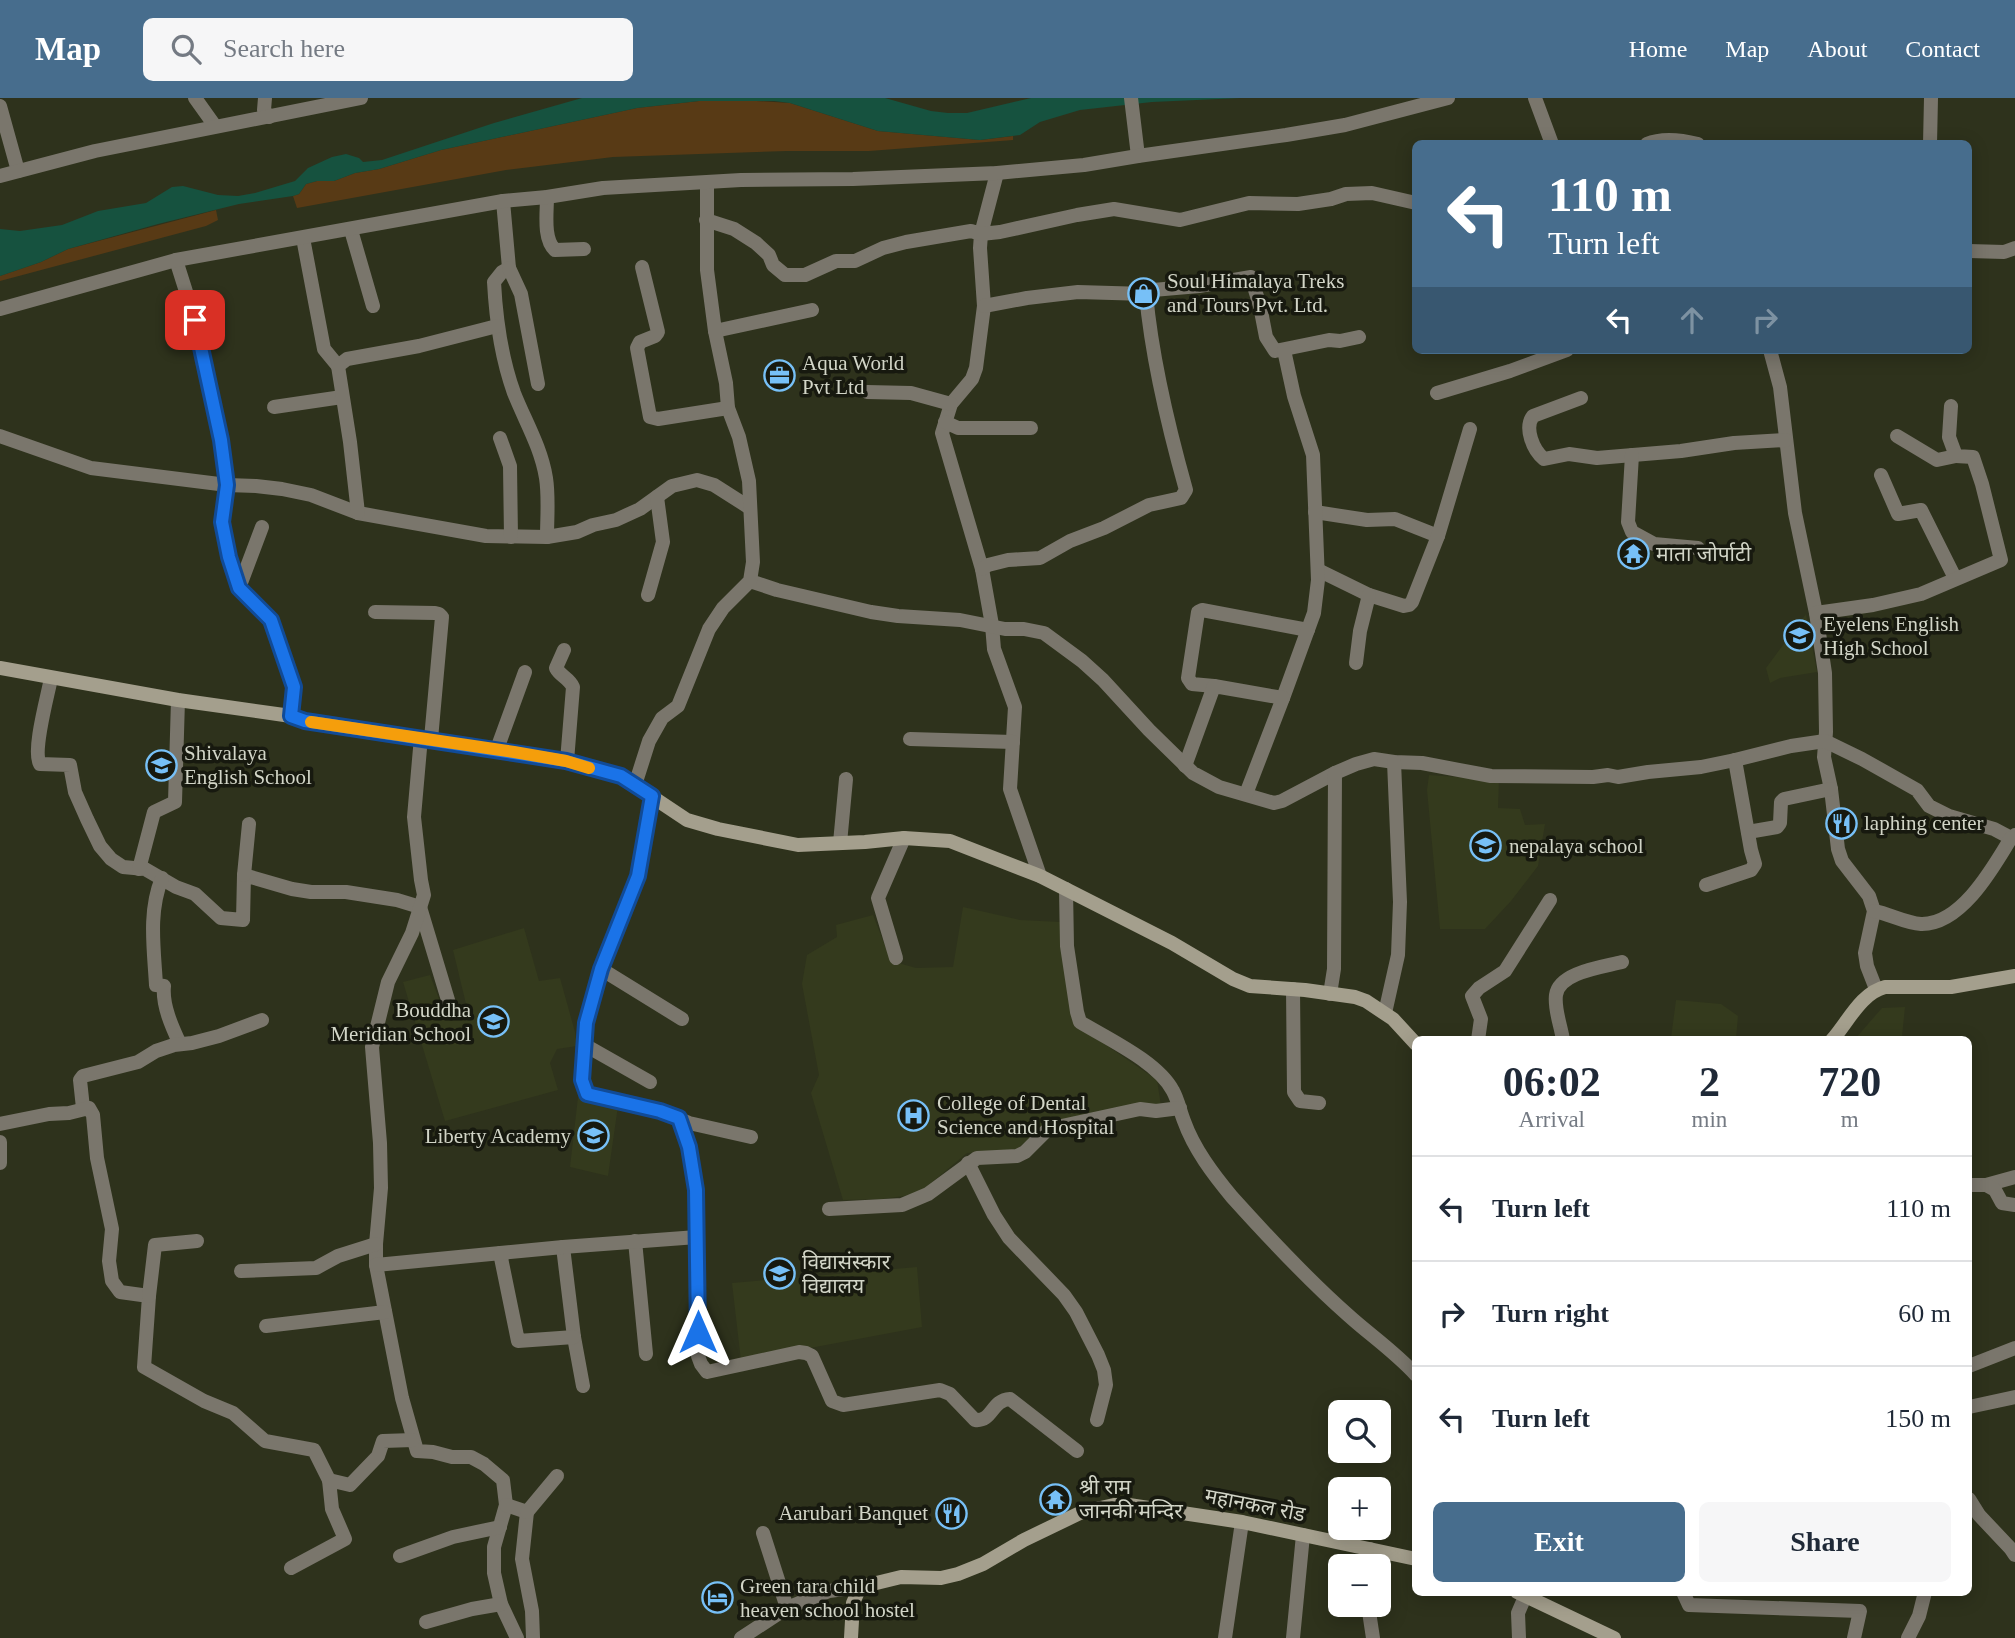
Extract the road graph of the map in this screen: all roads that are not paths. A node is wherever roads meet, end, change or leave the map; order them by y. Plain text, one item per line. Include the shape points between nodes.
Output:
1 (195, 98) edge
2 (265, 98) edge
3 (361, 98) edge
4 (1132, 98) edge
5 (1448, 98) edge
6 (1535, 98) edge
7 (1931, 98) edge
8 (0, 106) edge
9 (269, 117) junction
10 (215, 126) junction
11 (1551, 140) edge
12 (1930, 140) edge
13 (1138, 156) junction
14 (18, 171) junction
15 (997, 173) junction
16 (0, 176) edge
17 (706, 183) junction
18 (547, 197) junction
19 (503, 201) junction
20 (1412, 202) edge
21 (706, 220) junction
22 (351, 229) junction
23 (981, 234) junction
24 (303, 238) junction
25 (2015, 248) edge
26 (583, 249) dead end
27 (1972, 251) edge
28 (176, 260) junction
29 (642, 267) dead end
30 (509, 268) junction
31 (1146, 294) junction
32 (373, 306) dead end
33 (984, 306) junction
34 (0, 309) edge
35 (812, 310) dead end
36 (497, 327) junction
37 (715, 331) junction
38 (1359, 337) dead end
39 (1284, 350) junction
40 (1556, 354) edge
41 (1771, 354) edge
42 (338, 366) junction
43 (538, 384) dead end
44 (867, 392) dead end
45 (1437, 393) dead end
46 (342, 397) junction
47 (1581, 398) dead end
48 (951, 404) junction
49 (1951, 406) dead end
50 (274, 407) dead end
51 (728, 408) junction
52 (945, 422) junction
53 (1031, 428) dead end
54 (1471, 429) dead end
55 (0, 436) edge
56 (1897, 436) dead end
57 (500, 438) dead end
58 (1786, 440) junction
59 (1632, 455) junction
60 (1956, 456) junction
61 (1881, 475) dead end
62 (227, 485) junction
63 (657, 497) junction
64 (750, 509) junction
65 (1315, 512) junction
66 (358, 513) junction
67 (262, 527) dead end
68 (1438, 536) junction
69 (511, 537) junction
70 (547, 537) junction
71 (1698, 548) dead end
72 (2008, 559) edge
73 (982, 569) junction
74 (1318, 570) junction
75 (1955, 578) junction
76 (750, 581) junction
77 (239, 588) junction
78 (648, 595) dead end
79 (1369, 595) junction
80 (375, 612) dead end
81 (1816, 613) junction
82 (992, 625) junction
83 (1308, 629) junction
84 (564, 650) dead end
85 (1356, 663) dead end
86 (0, 668) edge
87 (525, 672) dead end
88 (51, 678) junction
89 (1214, 686) junction
90 (1283, 698) junction
91 (178, 701) junction
92 (291, 716) junction
93 (426, 738) junction
94 (910, 738) dead end
95 (1825, 741) junction
96 (1013, 742) junction
97 (497, 749) junction
98 (1735, 760) junction
99 (566, 761) junction
100 (1394, 762) junction
101 (1185, 766) junction
102 (1335, 773) junction
103 (846, 779) dead end
104 (635, 785) junction
105 (1831, 789) junction
106 (1246, 794) junction
107 (652, 796) junction
108 (250, 824) dead end
109 (1748, 832) junction
110 (2013, 836) edge
111 (904, 838) junction
112 (839, 844) junction
113 (139, 869) junction
114 (244, 875) junction
115 (1040, 876) junction
116 (162, 878) junction
117 (1706, 885) dead end
118 (1066, 889) junction
119 (1549, 900) dead end
120 (420, 906) junction
121 (1874, 911) junction
122 (896, 958) dead end
123 (1622, 962) dead end
124 (601, 969) junction
125 (2015, 976) edge
126 (1293, 989) junction
127 (1876, 989) junction
128 (1330, 994) junction
129 (451, 1010) dead end
130 (1385, 1013) junction
131 (682, 1019) dead end
132 (262, 1020) dead end
133 (1479, 1036) edge
134 (1562, 1036) edge
135 (1840, 1036) edge
136 (1412, 1039) edge
137 (180, 1044) junction
138 (583, 1044) junction
139 (650, 1082) dead end
140 (1319, 1103) dead end
141 (83, 1108) junction
142 (1180, 1108) junction
143 (679, 1118) junction
144 (0, 1124) edge
145 (751, 1137) dead end
146 (0, 1142) edge
147 (0, 1163) edge
148 (968, 1163) junction
149 (2015, 1177) edge
150 (1972, 1185) edge
151 (1986, 1185) junction
152 (2015, 1205) edge
153 (829, 1209) dead end
154 (697, 1237) junction
155 (197, 1241) dead end
156 (635, 1241) junction
157 (376, 1244) junction
158 (564, 1247) junction
159 (500, 1253) junction
160 (376, 1265) junction
161 (241, 1271) dead end
162 (149, 1296) junction
163 (385, 1312) junction
164 (267, 1326) dead end
165 (574, 1337) junction
166 (2015, 1348) edge
167 (646, 1354) dead end
168 (1972, 1365) edge
169 (1412, 1371) edge
170 (583, 1386) dead end
171 (2015, 1397) edge
172 (1972, 1406) edge
173 (1097, 1420) dead end
174 (413, 1440) junction
175 (1077, 1451) dead end
176 (557, 1476) dead end
177 (329, 1480) junction
178 (1972, 1504) edge
179 (506, 1506) junction
180 (527, 1512) junction
181 (1242, 1522) junction
182 (500, 1527) junction
183 (763, 1533) dead end
184 (1303, 1535) junction
185 (1370, 1549) junction
186 (1369, 1554) edge
187 (2015, 1555) edge
188 (401, 1556) dead end
189 (1412, 1558) edge
190 (291, 1567) dead end
191 (860, 1587) junction
192 (1523, 1596) edge
193 (1528, 1596) edge
194 (1685, 1596) edge
195 (1924, 1596) edge
196 (501, 1604) junction
197 (787, 1608) junction
198 (1370, 1617) edge
199 (426, 1622) dead end
200 (517, 1638) edge
201 (533, 1638) edge
202 (741, 1638) edge
203 (851, 1638) edge
204 (1226, 1638) edge
205 (1293, 1638) edge
206 (1373, 1638) edge
207 (1519, 1638) edge
208 (1614, 1638) edge
209 (1854, 1638) edge
210 (1908, 1638) edge

1 - 10 street
2 - 9 street
3 - 9 street
4 - 13 street
5 - 13 street via 1345,125
6 - 11 street
7 - 12 street
8 - 14 street
9 - 10 street
10 - 14 street
13 - 15 street
14 - 16 street
15 - 17 street
15 - 23 street
17 - 18 street via 603,188
17 - 21 street
18 - 19 street
18 - 26 street via 551,248
19 - 22 street
19 - 30 street
20 - 23 street via 1372,193 1346,194 1298,204 1250,203 1180,220 1114,209
21 - 23 street via 734,229 756,243 785,275 805,275 836,261 855,261 906,242 971,230
21 - 37 street
22 - 24 street
22 - 32 street
23 - 33 street
24 - 28 street
24 - 42 street via 324,349
25 - 27 street
28 - 34 street
28 - 62 street via 210,386
29 - 51 street via 658,332 637,348 650,417
30 - 36 street via 494,282
30 - 43 street via 521,294
31 - 33 street via 1077,292
31 - 39 street via 1251,277 1266,337 1275,351
31 - 73 street via 1163,400 1186,490 1181,498 1150,505 1040,558
33 - 48 street via 976,369
35 - 37 street
36 - 42 street via 347,359
36 - 70 street via 507,370 546,479
37 - 51 street
38 - 39 street
39 - 65 street via 1313,455
40 - 45 street
41 - 58 street
42 - 46 street
44 - 48 street via 911,393
46 - 50 street
46 - 66 street
47 - 59 street via 1533,416 1529,427 1537,453 1544,459 1569,454 1597,458
48 - 52 street
49 - 60 street via 1949,437
51 - 64 street via 749,481
52 - 53 street via 958,428
52 - 73 street via 942,433
54 - 68 street
55 - 62 street via 91,468
56 - 60 street via 1937,460
57 - 69 street via 510,466
58 - 59 street
58 - 81 street
59 - 71 street via 1628,522 1632,532 1654,544
60 - 72 street via 1973,457
61 - 75 street via 1898,514 1921,510
62 - 66 street via 311,495
62 - 77 street via 222,522
63 - 64 street via 672,486 697,480 714,485
63 - 70 street via 616,520
63 - 78 street via 663,542
64 - 76 street
65 - 68 street via 1395,519
65 - 74 street
66 - 69 street
67 - 77 street
68 - 79 street via 1409,606
69 - 70 street
72 - 75 street
73 - 82 street
74 - 79 street
74 - 83 street
75 - 81 street via 1921,594
76 - 82 street via 871,612
76 - 104 street via 709,629 678,706 662,718 649,741
77 - 92 street via 271,620 294,687
79 - 85 street
80 - 93 street via 442,617
81 - 95 street via 1825,673
82 - 96 street via 994,649 1015,707
82 - 101 street via 1044,633 1066,648
83 - 89 street via 1198,612 1188,678 1192,684
83 - 90 street
84 - 99 street via 556,668 573,687
86 - 88 main road
87 - 97 street
88 - 91 main road
88 - 113 street via 37,759 40,764 70,765 75,792 100,846 124,867
89 - 90 street
89 - 101 street
90 - 106 street
91 - 92 main road
91 - 113 street via 176,802 154,812
92 - 93 main road
93 - 97 main road
93 - 120 street via 414,817 424,895
94 - 96 street
95 - 98 street
95 - 105 street
95 - 110 street via 1917,790 1929,806
96 - 115 street via 1010,789
97 - 99 main road
98 - 100 street via 1618,777 1491,776
98 - 109 street
99 - 104 main road via 621,776
100 - 102 street via 1374,759
100 - 130 street via 1400,916 1398,956
101 - 106 street via 1219,787
102 - 106 street via 1274,803
102 - 128 street
103 - 112 street
104 - 107 main road
105 - 109 street via 1784,799 1777,827
105 - 121 street via 1842,861 1869,896
107 - 112 main road via 687,820 718,829 798,845
107 - 124 street via 638,876
108 - 114 street
109 - 117 street via 1755,864 1751,870
110 - 121 street via 1982,883 1946,918 1920,924
111 - 112 main road
111 - 115 main road via 950,841
111 - 122 street via 878,898
113 - 116 street
114 - 116 street via 243,920 221,918 195,894
114 - 120 street via 292,889 346,892
115 - 118 main road
116 - 137 street via 155,894 152,932 156,985 164,986
118 - 126 main road via 1233,979 1250,986
118 - 142 street via 1067,946 1080,1021 1146,1061 1173,1090
119 - 133 street via 1506,971 1472,996 1481,1019
120 - 129 street
120 - 157 street via 388,982 372,1047 381,1188
121 - 127 street via 1865,953
123 - 134 street via 1572,976 1560,984 1556,1003
124 - 131 street
124 - 138 street
125 - 127 main road via 1951,987
126 - 128 main road
126 - 140 street via 1294,1091 1300,1101
127 - 135 main road
128 - 130 main road via 1355,997
130 - 136 main road
132 - 137 street
137 - 141 street via 138,1062 83,1076
138 - 139 street
138 - 143 street via 582,1080 587,1094
141 - 144 street
141 - 162 street via 93,1115 112,1229 112,1281 120,1292
142 - 148 street via 1140,1108 1057,1127 1017,1156 982,1156
142 - 169 street via 1198,1151 1233,1197 1296,1267
143 - 145 street
143 - 154 street via 696,1190
146 - 147 street
148 - 153 street via 928,1194 902,1205
148 - 173 street via 1009,1238 1064,1295 1098,1355 1106,1385
149 - 151 street
150 - 151 street
151 - 152 street via 2002,1203
154 - 156 street
154 - 175 street via 698,1356 707,1373 806,1353 812,1356 832,1401 843,1405 940,1390 981,1421 998,1402 1010,1399
155 - 162 street via 155,1245
156 - 158 street
156 - 167 street
157 - 160 street
157 - 161 street via 316,1268
158 - 159 street
158 - 165 street
159 - 160 street
159 - 165 street via 517,1341
160 - 163 street
162 - 177 street via 144,1367 233,1413 265,1441 314,1450
163 - 164 street
163 - 174 street
165 - 170 street
166 - 168 street
171 - 172 street
174 - 177 street via 383,1441 378,1456 350,1485
174 - 179 street via 417,1451 471,1457 484,1464 503,1480
176 - 180 street
177 - 190 street via 332,1509 345,1539
178 - 187 street
179 - 180 street
179 - 182 street
180 - 201 street via 522,1559
181 - 184 main road, महानकल रोड
181 - 191 main road, महानकल रोड via 1114,1505 1082,1512 969,1570 941,1578 901,1577
181 - 204 street
182 - 188 street via 453,1537
182 - 196 street via 494,1573
183 - 197 street
184 - 185 main road, महानकल रोड
184 - 205 street
185 - 186 street
185 - 189 main road, महानकल रोड
191 - 197 street via 829,1591
191 - 203 main road via 853,1603
192 - 207 street via 1518,1612
193 - 208 main road
194 - 209 street via 1689,1605 1860,1611
195 - 210 street
196 - 199 street
196 - 200 street
197 - 202 street
198 - 206 street

